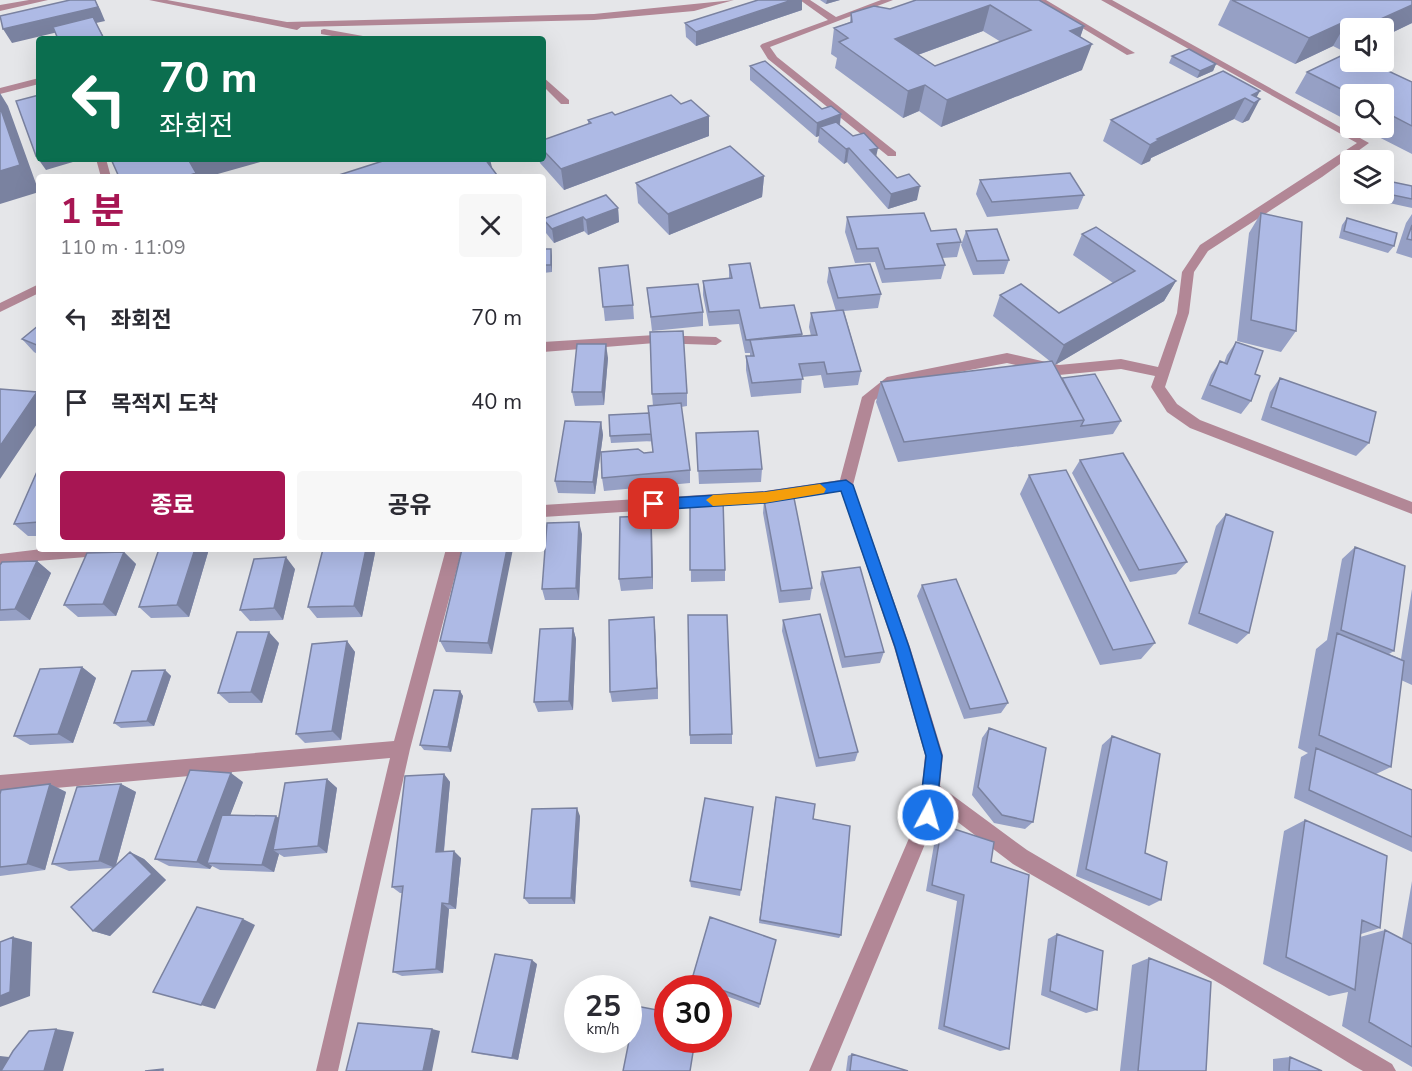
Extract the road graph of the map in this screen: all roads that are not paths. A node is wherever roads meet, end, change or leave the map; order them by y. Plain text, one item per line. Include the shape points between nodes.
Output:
1 (44, 0) edge
2 (153, 0) edge
3 (730, 0) edge
4 (804, 0) edge
5 (889, 0) edge
6 (1040, 0) edge
7 (1105, 0) edge
8 (0, 8) edge
9 (833, 19) junction
10 (288, 25) junction
11 (347, 36) edge
12 (1130, 52) dead end
13 (36, 82) edge
14 (546, 83) edge
15 (0, 91) edge
16 (565, 102) dead end
17 (892, 154) dead end
18 (36, 290) edge
19 (0, 308) edge
20 (716, 341) dead end
21 (546, 347) edge
22 (1163, 373) junction
23 (846, 485) junction
24 (1412, 508) edge
25 (546, 511) edge
26 (79, 552) edge
27 (453, 552) edge
28 (3, 559) edge
29 (401, 749) junction
30 (0, 784) edge
31 (930, 790) junction
32 (327, 1071) edge
33 (820, 1071) edge
34 (1385, 1071) edge

1 - 8 street
2 - 10 street
3 - 10 street via 671,11 594,17
4 - 9 street
5 - 9 street
6 - 12 street
7 - 22 street via 1364,142 1204,249 1188,272 1183,313
9 - 17 street via 765,46 773,59
10 - 11 street
13 - 15 street
14 - 16 street
18 - 19 street
20 - 21 street via 655,339
22 - 23 street via 1121,364 1059,370 1007,358 892,380 869,398
22 - 24 street via 1158,387 1172,408 1195,423
23 - 25 street via 765,497
23 - 31 street via 902,647 934,756
26 - 28 street
27 - 29 street
29 - 30 street
29 - 32 street
31 - 33 street via 928,815
31 - 34 street via 1020,857

